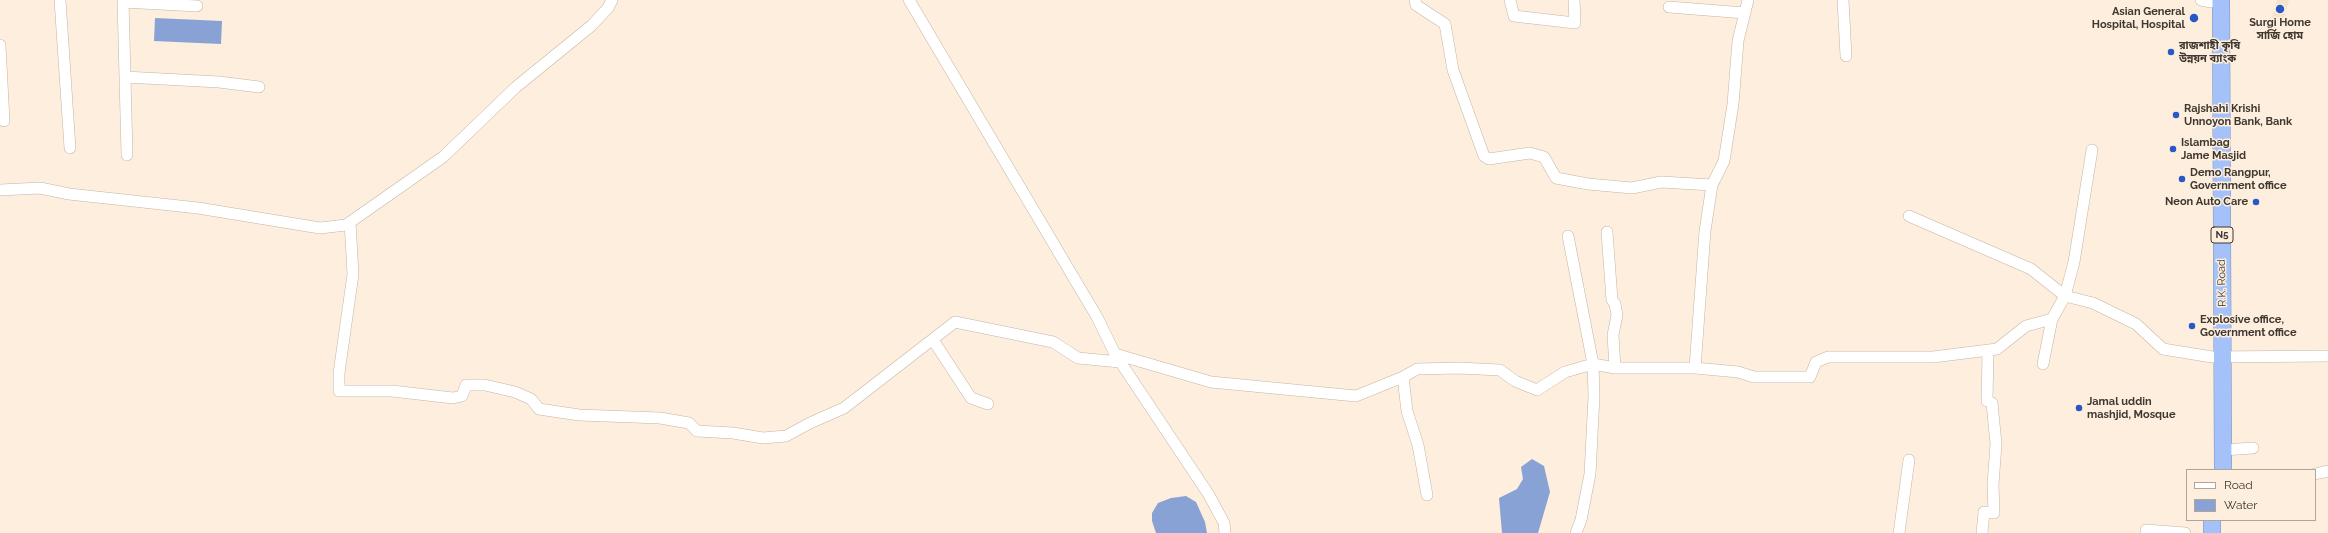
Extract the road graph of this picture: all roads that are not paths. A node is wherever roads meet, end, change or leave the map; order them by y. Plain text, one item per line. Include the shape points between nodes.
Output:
1 (60, 0) edge
2 (612, 0) edge
3 (909, 0) edge
4 (1415, 0) edge
5 (1510, 0) edge
6 (1574, 0) edge
7 (1748, 0) edge
8 (1843, 0) edge
9 (2211, 0) edge
10 (123, 1) edge
11 (197, 6) dead end
12 (1669, 7) dead end
13 (1745, 13) junction
14 (0, 45) edge
15 (1846, 56) dead end
16 (125, 77) junction
17 (258, 87) dead end
18 (4, 121) dead end
19 (70, 148) dead end
20 (2092, 150) dead end
21 (127, 155) dead end
22 (1712, 185) junction
23 (0, 190) edge
24 (1909, 216) dead end
25 (350, 222) junction
26 (1607, 232) dead end
27 (1568, 236) dead end
28 (2065, 296) junction
29 (2052, 319) junction
30 (933, 340) junction
31 (1988, 351) junction
32 (2328, 356) edge
33 (2218, 357) junction
34 (1118, 358) junction
35 (1593, 364) junction
36 (2043, 364) dead end
37 (1615, 368) junction
38 (1695, 368) junction
39 (1403, 377) junction
40 (988, 404) dead end
41 (2253, 448) dead end
42 (2223, 450) junction
43 (1909, 460) dead end
44 (2212, 469) edge
45 (2223, 469) edge
46 (2328, 471) edge
47 (2316, 474) edge
48 (1427, 495) dead end
49 (2212, 521) edge
50 (2222, 521) edge
51 (2146, 530) dead end
52 (1225, 533) edge
53 (1576, 533) edge
54 (1899, 533) edge
55 (1982, 533) edge
56 (2185, 533) edge
57 (2212, 533) edge
58 (2222, 533) edge

1 - 19 street
2 - 25 street via 591,26 516,87 443,157
3 - 34 street via 1097,317
4 - 22 street via 1416,5 1445,24 1453,70 1484,156 1489,159 1530,152 1544,157 1556,178 1588,184 1632,188 1662,182
5 - 6 street via 1514,16 1575,23
7 - 13 street
8 - 15 street
9 - 33 highway, R.K. Road / N5
10 - 11 street
10 - 16 street
12 - 13 street
13 - 22 street via 1738,41 1726,154
14 - 18 street
16 - 17 street
16 - 21 street
20 - 28 street via 2074,262
22 - 38 street via 1705,231
23 - 25 street via 40,188 69,194 198,208 320,228
24 - 28 street via 2031,269
25 - 30 street via 353,274 339,373 339,391 392,391 453,398 462,396 466,385 485,385 515,392 531,399 539,409 579,415 660,418 689,423 697,431 763,438 786,436 844,408
26 - 37 street via 1612,300 1617,315 1613,335
27 - 35 street
28 - 29 street
28 - 33 street via 2093,303 2136,324 2163,350
29 - 31 street via 2026,326 1997,349
29 - 36 street
30 - 34 street via 955,322 1053,342 1078,358
30 - 40 street via 971,398
31 - 38 street via 1933,357 1828,357 1816,362 1810,377 1754,377 1738,372
31 - 55 street via 1987,401 1992,403 1996,444 1994,513 1984,512
32 - 33 street
33 - 42 highway, R.K. Road / N5
33 - 44 highway, R.K. Road / N5
34 - 39 street via 1211,382 1356,396
34 - 52 street via 1209,495 1224,523
35 - 37 street
35 - 39 street via 1565,372 1537,390 1515,381 1500,370 1417,369
35 - 53 street via 1590,474
37 - 38 street
39 - 48 street via 1407,410 1418,445
41 - 42 street
42 - 45 highway, R.K. Road / N5
43 - 54 street
46 - 47 street
49 - 57 highway
50 - 58 highway
51 - 56 street

